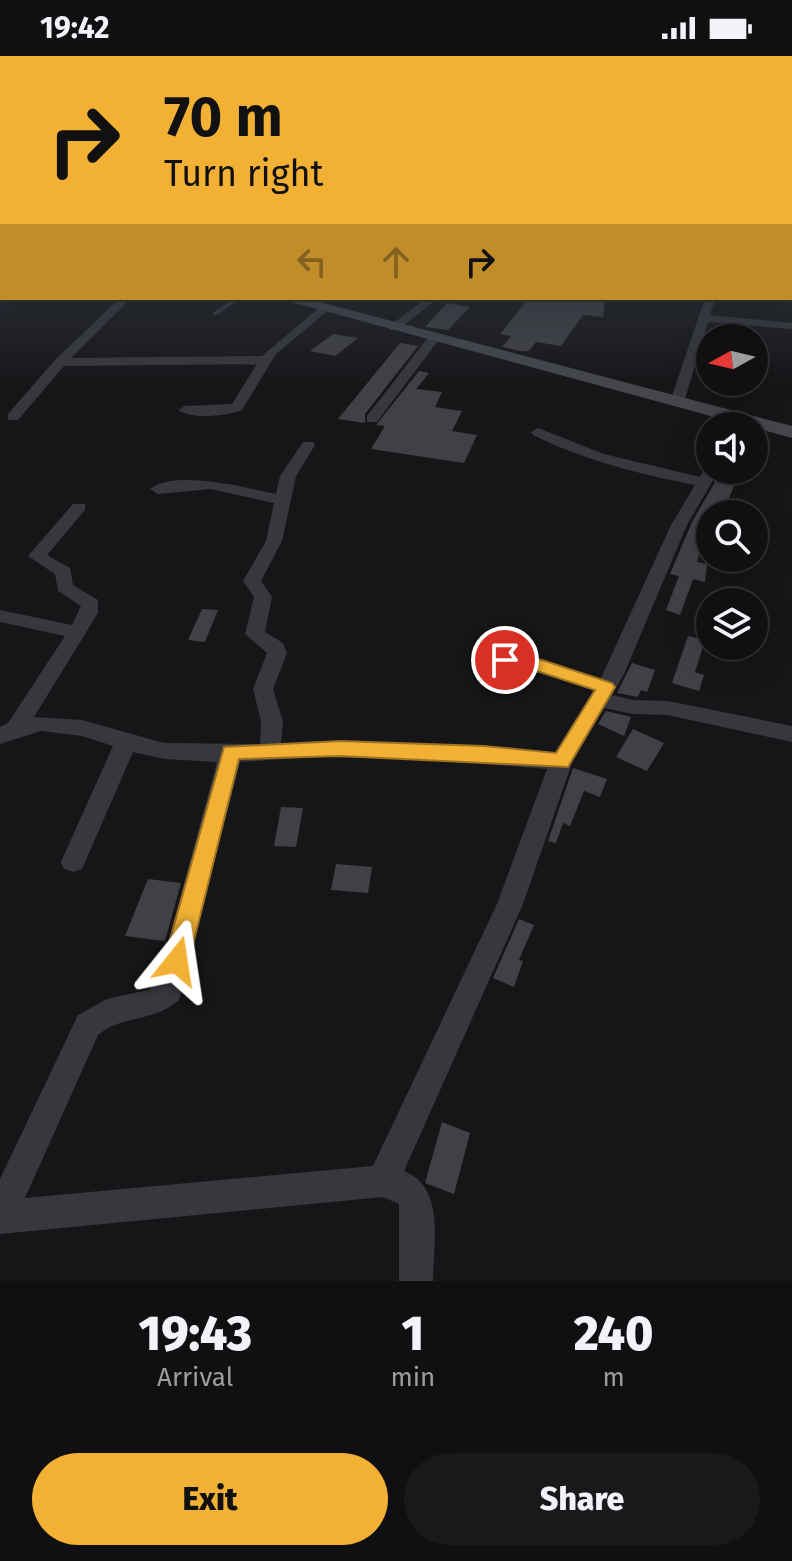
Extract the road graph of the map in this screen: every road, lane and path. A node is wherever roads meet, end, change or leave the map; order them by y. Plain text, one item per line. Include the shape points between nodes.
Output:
1 (124, 300) edge
2 (235, 300) edge
3 (293, 300) edge
4 (430, 300) edge
5 (709, 300) edge
6 (325, 308) junction
7 (215, 314) dead end
8 (704, 318) junction
9 (792, 326) edge
10 (394, 328) junction
11 (434, 338) junction
12 (266, 360) junction
13 (60, 362) junction
14 (677, 402) junction
15 (185, 410) dead end
16 (711, 412) edge
17 (13, 417) dead end
18 (372, 419) dead end
19 (768, 428) edge
20 (538, 432) dead end
21 (792, 432) edge
22 (308, 445) dead end
23 (696, 474) edge
24 (703, 484) edge
25 (158, 489) dead end
26 (284, 501) junction
27 (79, 507) dead end
28 (0, 616) edge
29 (76, 632) junction
30 (485, 657) dead end
31 (602, 693) junction
32 (9, 731) edge
33 (792, 734) edge
34 (127, 740) junction
35 (270, 751) junction
36 (231, 752) junction
37 (561, 762) junction
38 (73, 862) dead end
39 (383, 1181) junction
40 (0, 1217) edge
41 (416, 1281) edge

1 - 13 street
2 - 7 lane
3 - 6 main road
4 - 10 street
5 - 8 street
6 - 10 main road
6 - 12 street
8 - 9 street
8 - 14 street
10 - 11 main road
11 - 14 main road
11 - 18 street
12 - 13 street
12 - 15 street via 237,407
13 - 17 street
14 - 16 main road
19 - 21 main road
20 - 23 street via 608,461
22 - 26 street via 288,476
24 - 31 street
25 - 26 street via 211,484
26 - 35 street via 274,541 252,581 263,597 255,634 277,653 263,689 272,721
27 - 29 street via 37,556 64,572 64,587 91,604
28 - 29 street
29 - 32 street
30 - 31 street via 542,667
31 - 33 street via 624,706 668,708
31 - 37 street
32 - 34 street via 31,723 89,728
34 - 36 street via 162,751
34 - 38 street
35 - 36 street
35 - 37 street via 452,753
36 - 40 street via 169,991 155,1001 105,1012 88,1025
37 - 39 street via 510,904
39 - 40 street
39 - 41 street via 412,1191 416,1200

